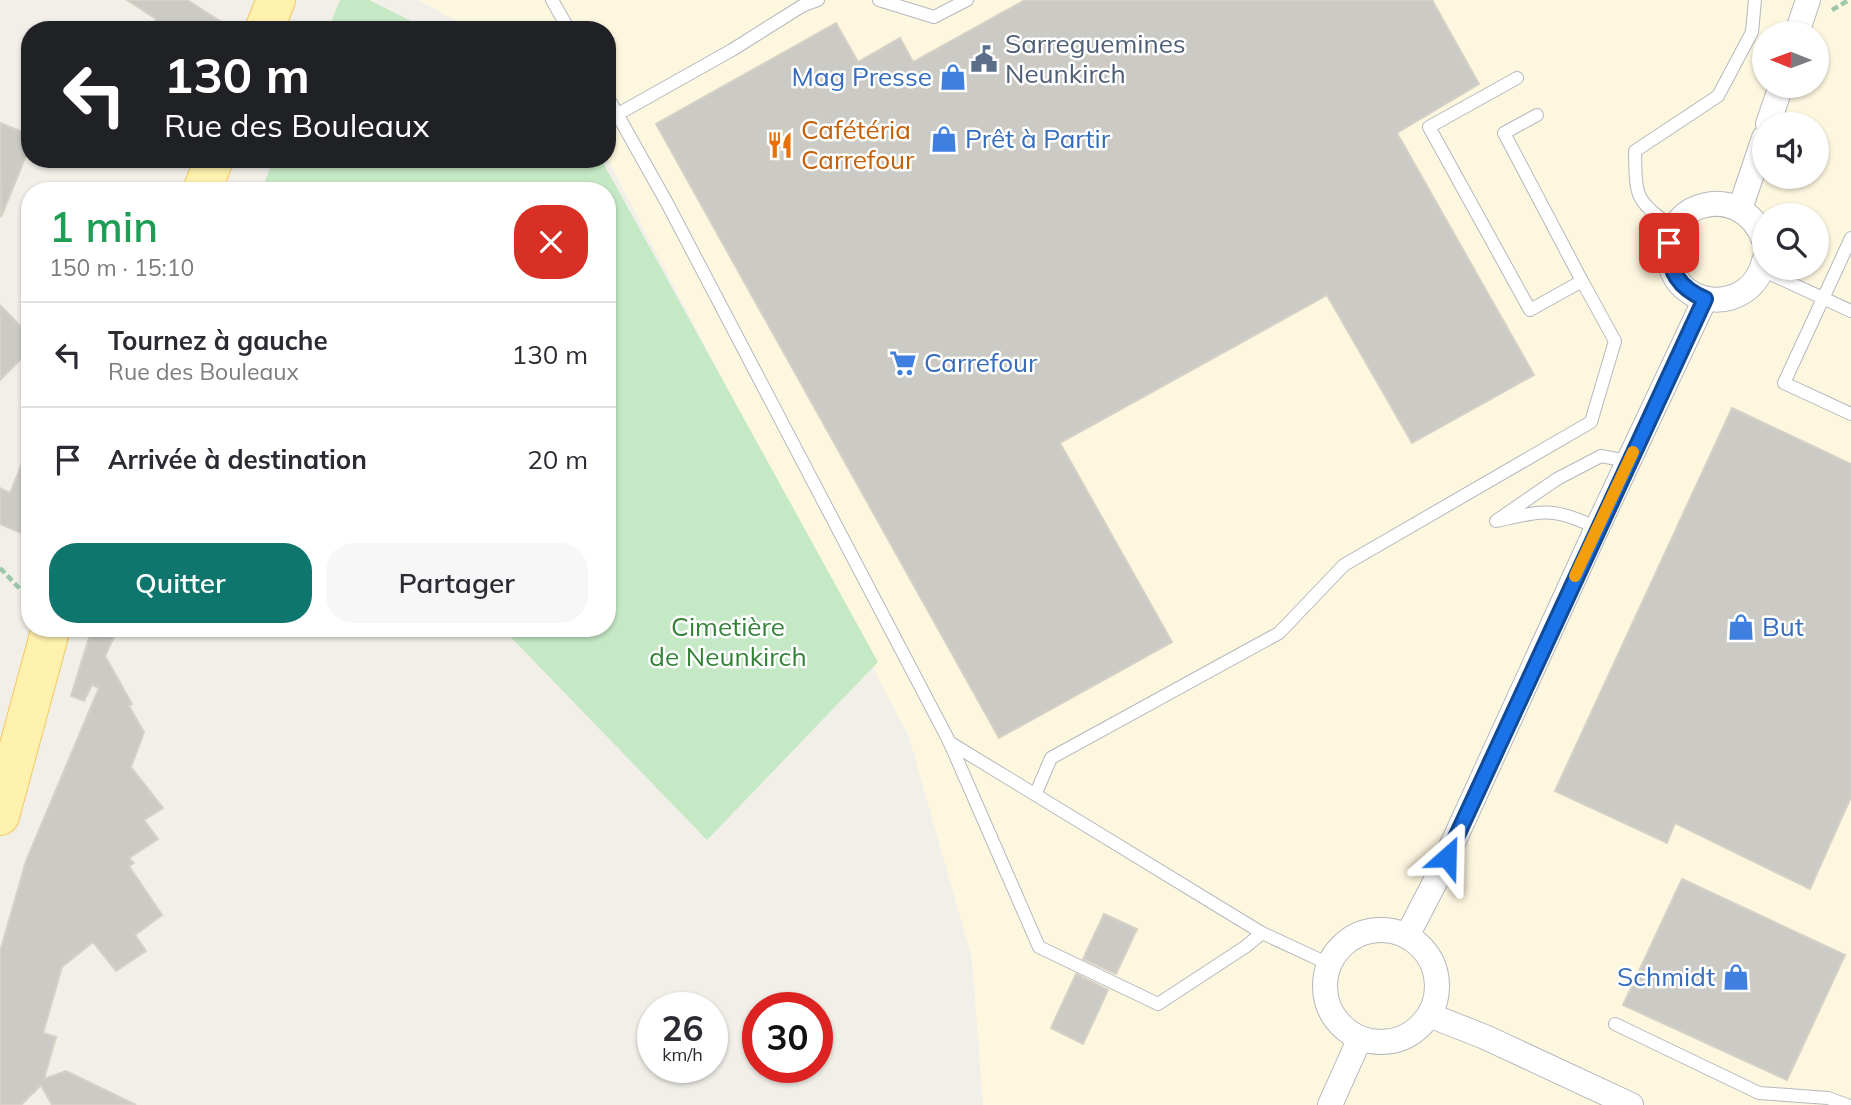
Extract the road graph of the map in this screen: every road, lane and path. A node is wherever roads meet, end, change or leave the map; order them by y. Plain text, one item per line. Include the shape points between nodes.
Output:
1 (552, 0) edge
2 (818, 0) edge
3 (879, 0) edge
4 (967, 0) edge
5 (1755, 0) edge
6 (1808, 0) edge
7 (564, 21) edge
8 (1801, 21) edge
9 (1517, 78) dead end
10 (616, 111) edge
11 (618, 114) junction
12 (1537, 114) dead end
13 (1752, 174) edge
14 (1740, 209) junction
15 (1752, 218) edge
16 (1674, 229) junction
17 (1851, 238) edge
18 (1756, 280) edge
19 (1790, 280) edge
20 (1582, 281) junction
21 (1823, 298) junction
22 (1705, 299) junction
23 (1851, 312) edge
24 (1851, 414) edge
25 (1628, 461) junction
26 (1597, 528) junction
27 (0, 568) edge
28 (21, 589) edge
29 (49, 637) edge
30 (949, 741) junction
31 (1036, 793) junction
32 (0, 816) edge
33 (1262, 933) junction
34 (1407, 936) junction
35 (1329, 964) junction
36 (1429, 1015) junction
37 (1615, 1024) dead end
38 (1360, 1038) junction
39 (1330, 1105) edge
40 (1631, 1105) edge
41 (1847, 1105) edge

1 - 7 lane
2 - 11 lane
3 - 4 lane via 934,17
5 - 16 lane via 1752,32 1718,96 1635,150 1636,188 1643,204
6 - 8 street
9 - 20 lane via 1429,127 1530,310
10 - 11 lane
11 - 30 lane
12 - 20 lane via 1504,133
13 - 14 street
14 - 15 street
14 - 16 street via 1725,204 1696,208
16 - 22 street via 1669,243 1673,272 1681,284
17 - 21 lane
18 - 22 street via 1732,298
19 - 21 lane
20 - 31 lane via 1615,341 1591,422 1344,565 1279,632 1051,758
21 - 23 lane
21 - 24 lane via 1784,383
22 - 25 street
25 - 26 street
25 - 26 lane via 1601,456 1557,478 1496,521 1543,511 1565,513
26 - 34 street
27 - 28 path
29 - 32 main road
30 - 31 lane
30 - 33 lane via 1039,947 1158,1004
31 - 33 lane
33 - 35 lane
34 - 35 street via 1387,929 1369,930 1340,947
34 - 36 street via 1431,960 1437,978
35 - 38 street via 1325,994 1330,1010 1339,1025
36 - 38 street via 1404,1038 1378,1042
36 - 40 street
37 - 41 lane via 1759,1093 1828,1098
38 - 39 street

